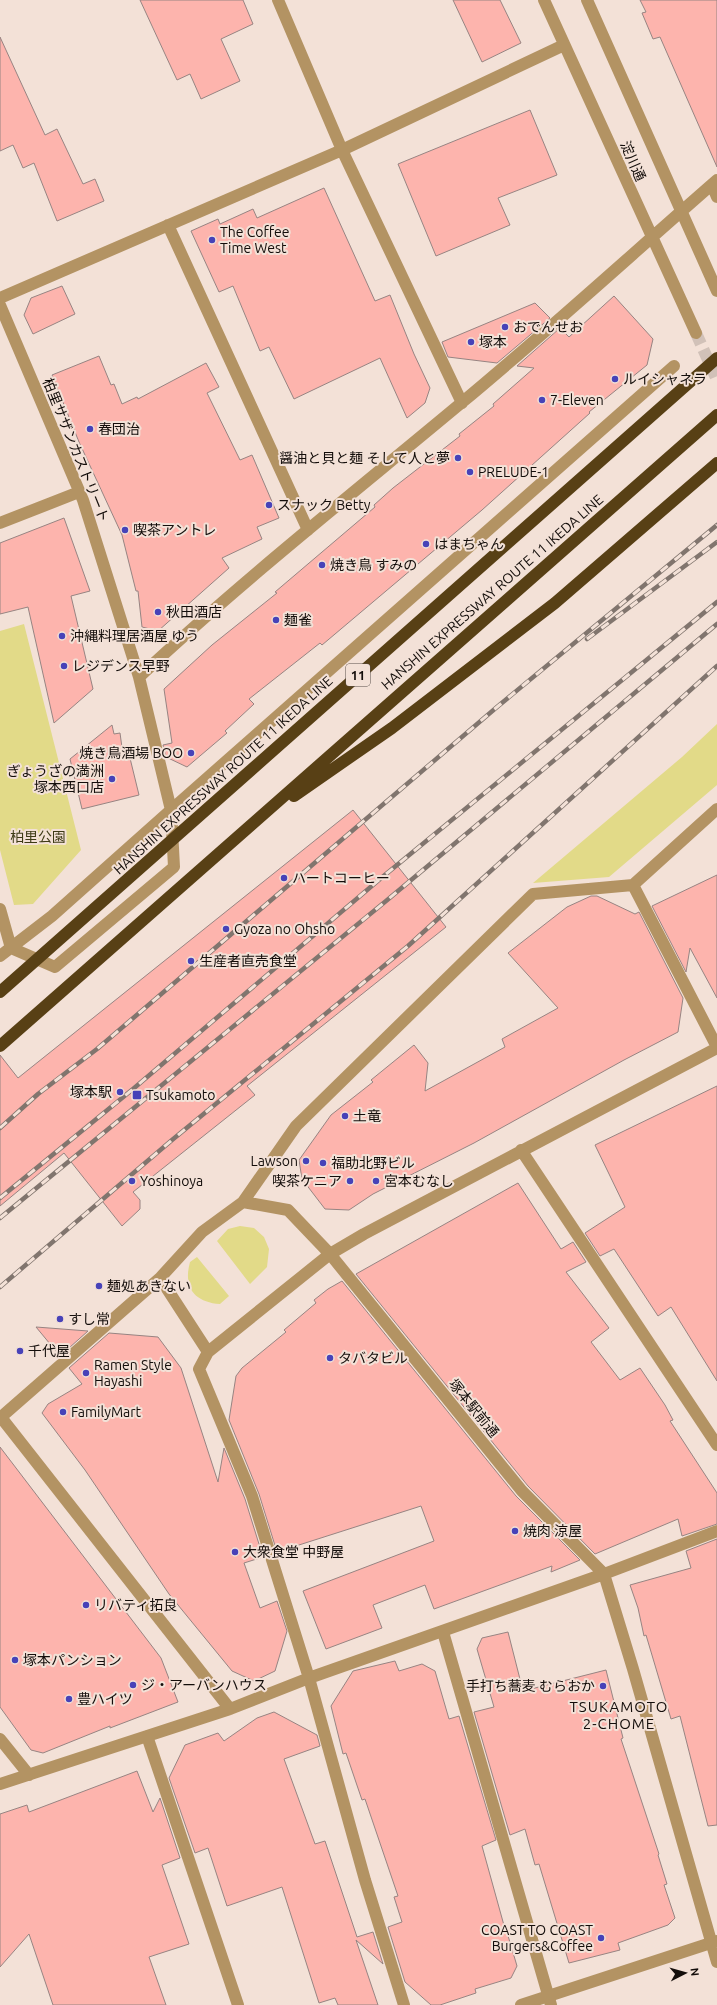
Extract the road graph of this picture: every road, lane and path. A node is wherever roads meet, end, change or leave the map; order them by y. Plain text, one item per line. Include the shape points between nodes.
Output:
1 (278, 0) edge
2 (544, 0) edge
3 (587, 0) edge
4 (564, 44) junction
5 (342, 150) junction
6 (714, 183) edge
7 (717, 197) edge
8 (681, 212) junction
9 (168, 225) junction
10 (651, 238) junction
11 (717, 291) edge
12 (0, 298) edge
13 (0, 305) edge
14 (696, 333) tunnel mouth
15 (717, 358) edge
16 (674, 366) dead end
17 (462, 403) junction
18 (717, 414) edge
19 (717, 463) edge
20 (79, 492) junction
21 (0, 524) edge
22 (308, 530) junction
23 (138, 677) junction
24 (717, 809) edge
25 (171, 810) junction
26 (249, 826) junction
27 (633, 885) junction
28 (0, 909) edge
29 (11, 948) junction
30 (0, 956) edge
31 (0, 992) edge
32 (0, 1046) edge
33 (717, 1048) edge
34 (522, 1150) junction
35 (243, 1202) junction
36 (330, 1254) junction
37 (160, 1278) junction
38 (208, 1352) junction
39 (0, 1417) edge
40 (717, 1445) edge
41 (717, 1531) edge
42 (604, 1574) junction
43 (443, 1632) junction
44 (309, 1678) junction
45 (230, 1709) junction
46 (147, 1736) junction
47 (0, 1739) edge
48 (29, 1775) junction
49 (0, 1784) edge
50 (714, 1942) edge
51 (717, 1962) edge
52 (550, 2001) edge
53 (238, 2005) edge
54 (404, 2005) edge
55 (521, 2005) edge

1 - 5 street
2 - 4 street, 淀川通
3 - 8 street, 淀川通
4 - 5 street
4 - 10 street, 淀川通
5 - 9 street
5 - 17 street
6 - 7 street
6 - 8 street
8 - 10 street
8 - 11 street, 淀川通
9 - 12 street
9 - 22 street
10 - 14 street, 淀川通
10 - 17 street
13 - 20 street, 柏里サザンカストリート
15 - 31 highway, HANSHIN EXPRESSWAY ROUTE 11 IKEDA LINE / 11, bridge
16 - 25 street
17 - 22 street
18 - 26 highway, HANSHIN EXPRESSWAY ROUTE 11 IKEDA LINE
19 - 26 highway via 555,603 392,728
20 - 21 street
20 - 23 street, 柏里サザンカストリート
22 - 23 street
23 - 25 street, 柏里サザンカストリート
24 - 27 street
25 - 29 street via 52,916
25 - 29 street, 柏里サザンカストリート via 174,867 55,967
26 - 32 highway, HANSHIN EXPRESSWAY ROUTE 11 IKEDA LINE
27 - 33 street
27 - 35 street via 533,894 296,1126
28 - 29 street
29 - 30 street
33 - 34 street
34 - 36 street
34 - 40 street
35 - 36 street, 塚本駅前通 via 288,1210
35 - 37 street via 202,1232
36 - 38 street
36 - 42 street, 塚本駅前通 via 522,1491
37 - 38 street
37 - 39 street
38 - 44 street via 199,1369 252,1496
39 - 45 street
41 - 42 street
42 - 43 street
42 - 50 street
43 - 44 street
43 - 52 street
44 - 45 street
44 - 54 street via 365,1880
45 - 46 street
46 - 48 street
46 - 53 street
47 - 48 street
48 - 49 street
50 - 51 street
50 - 52 street
52 - 55 street

